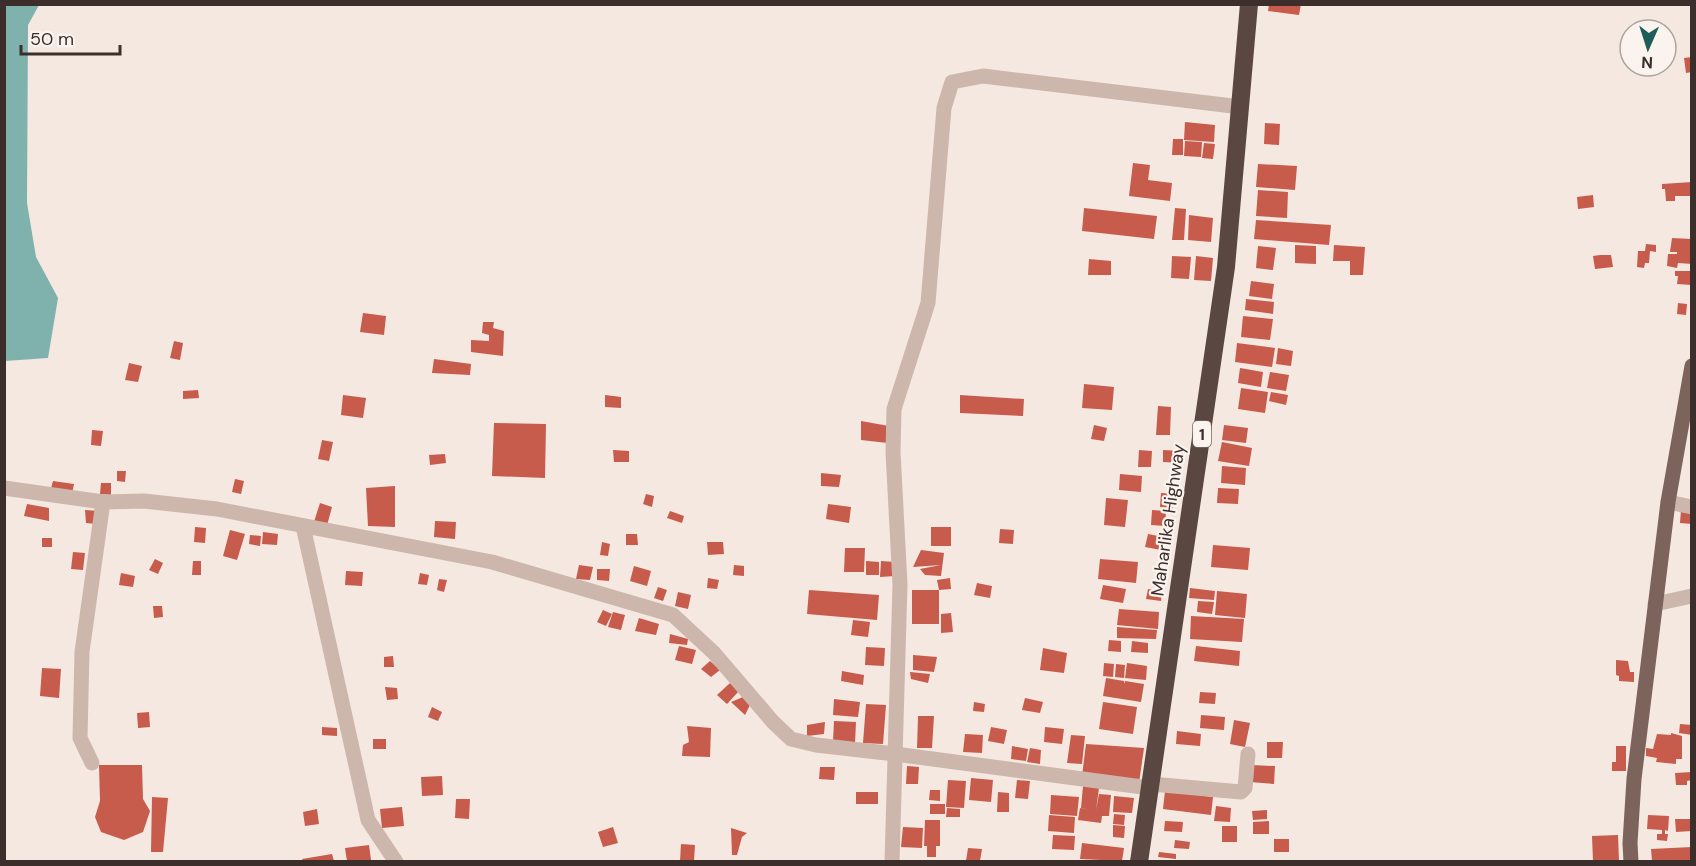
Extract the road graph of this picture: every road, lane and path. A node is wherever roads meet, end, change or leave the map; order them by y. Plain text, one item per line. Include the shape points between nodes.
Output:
1 (1249, 4) edge
2 (1241, 107) junction
3 (1692, 366) edge
4 (1687, 418) edge
5 (4, 488) edge
6 (103, 502) junction
7 (1668, 502) junction
8 (1692, 507) edge
9 (303, 526) junction
10 (1692, 596) edge
11 (1655, 604) junction
12 (895, 754) junction
13 (1248, 754) dead end
14 (92, 763) dead end
15 (1150, 786) junction
16 (391, 858) edge
17 (892, 861) edge
18 (1139, 861) edge
19 (1630, 861) edge

1 - 2 highway, Maharlika Highway / 1
2 - 12 street via 983,76 952,82 944,108 928,303 894,409 900,584
2 - 15 highway, Maharlika Highway / 1 via 1226,267
3 - 4 main road
4 - 7 main road
5 - 6 street
6 - 9 street via 144,501 217,509
6 - 14 street via 82,652 80,738
7 - 8 street
7 - 11 main road
9 - 12 street via 492,562 673,615 714,653 791,739
9 - 16 street via 368,820
10 - 11 street
11 - 19 main road via 1634,779
12 - 15 street
12 - 17 street
13 - 15 street via 1245,788 1241,792
15 - 18 highway, Maharlika Highway / 1

